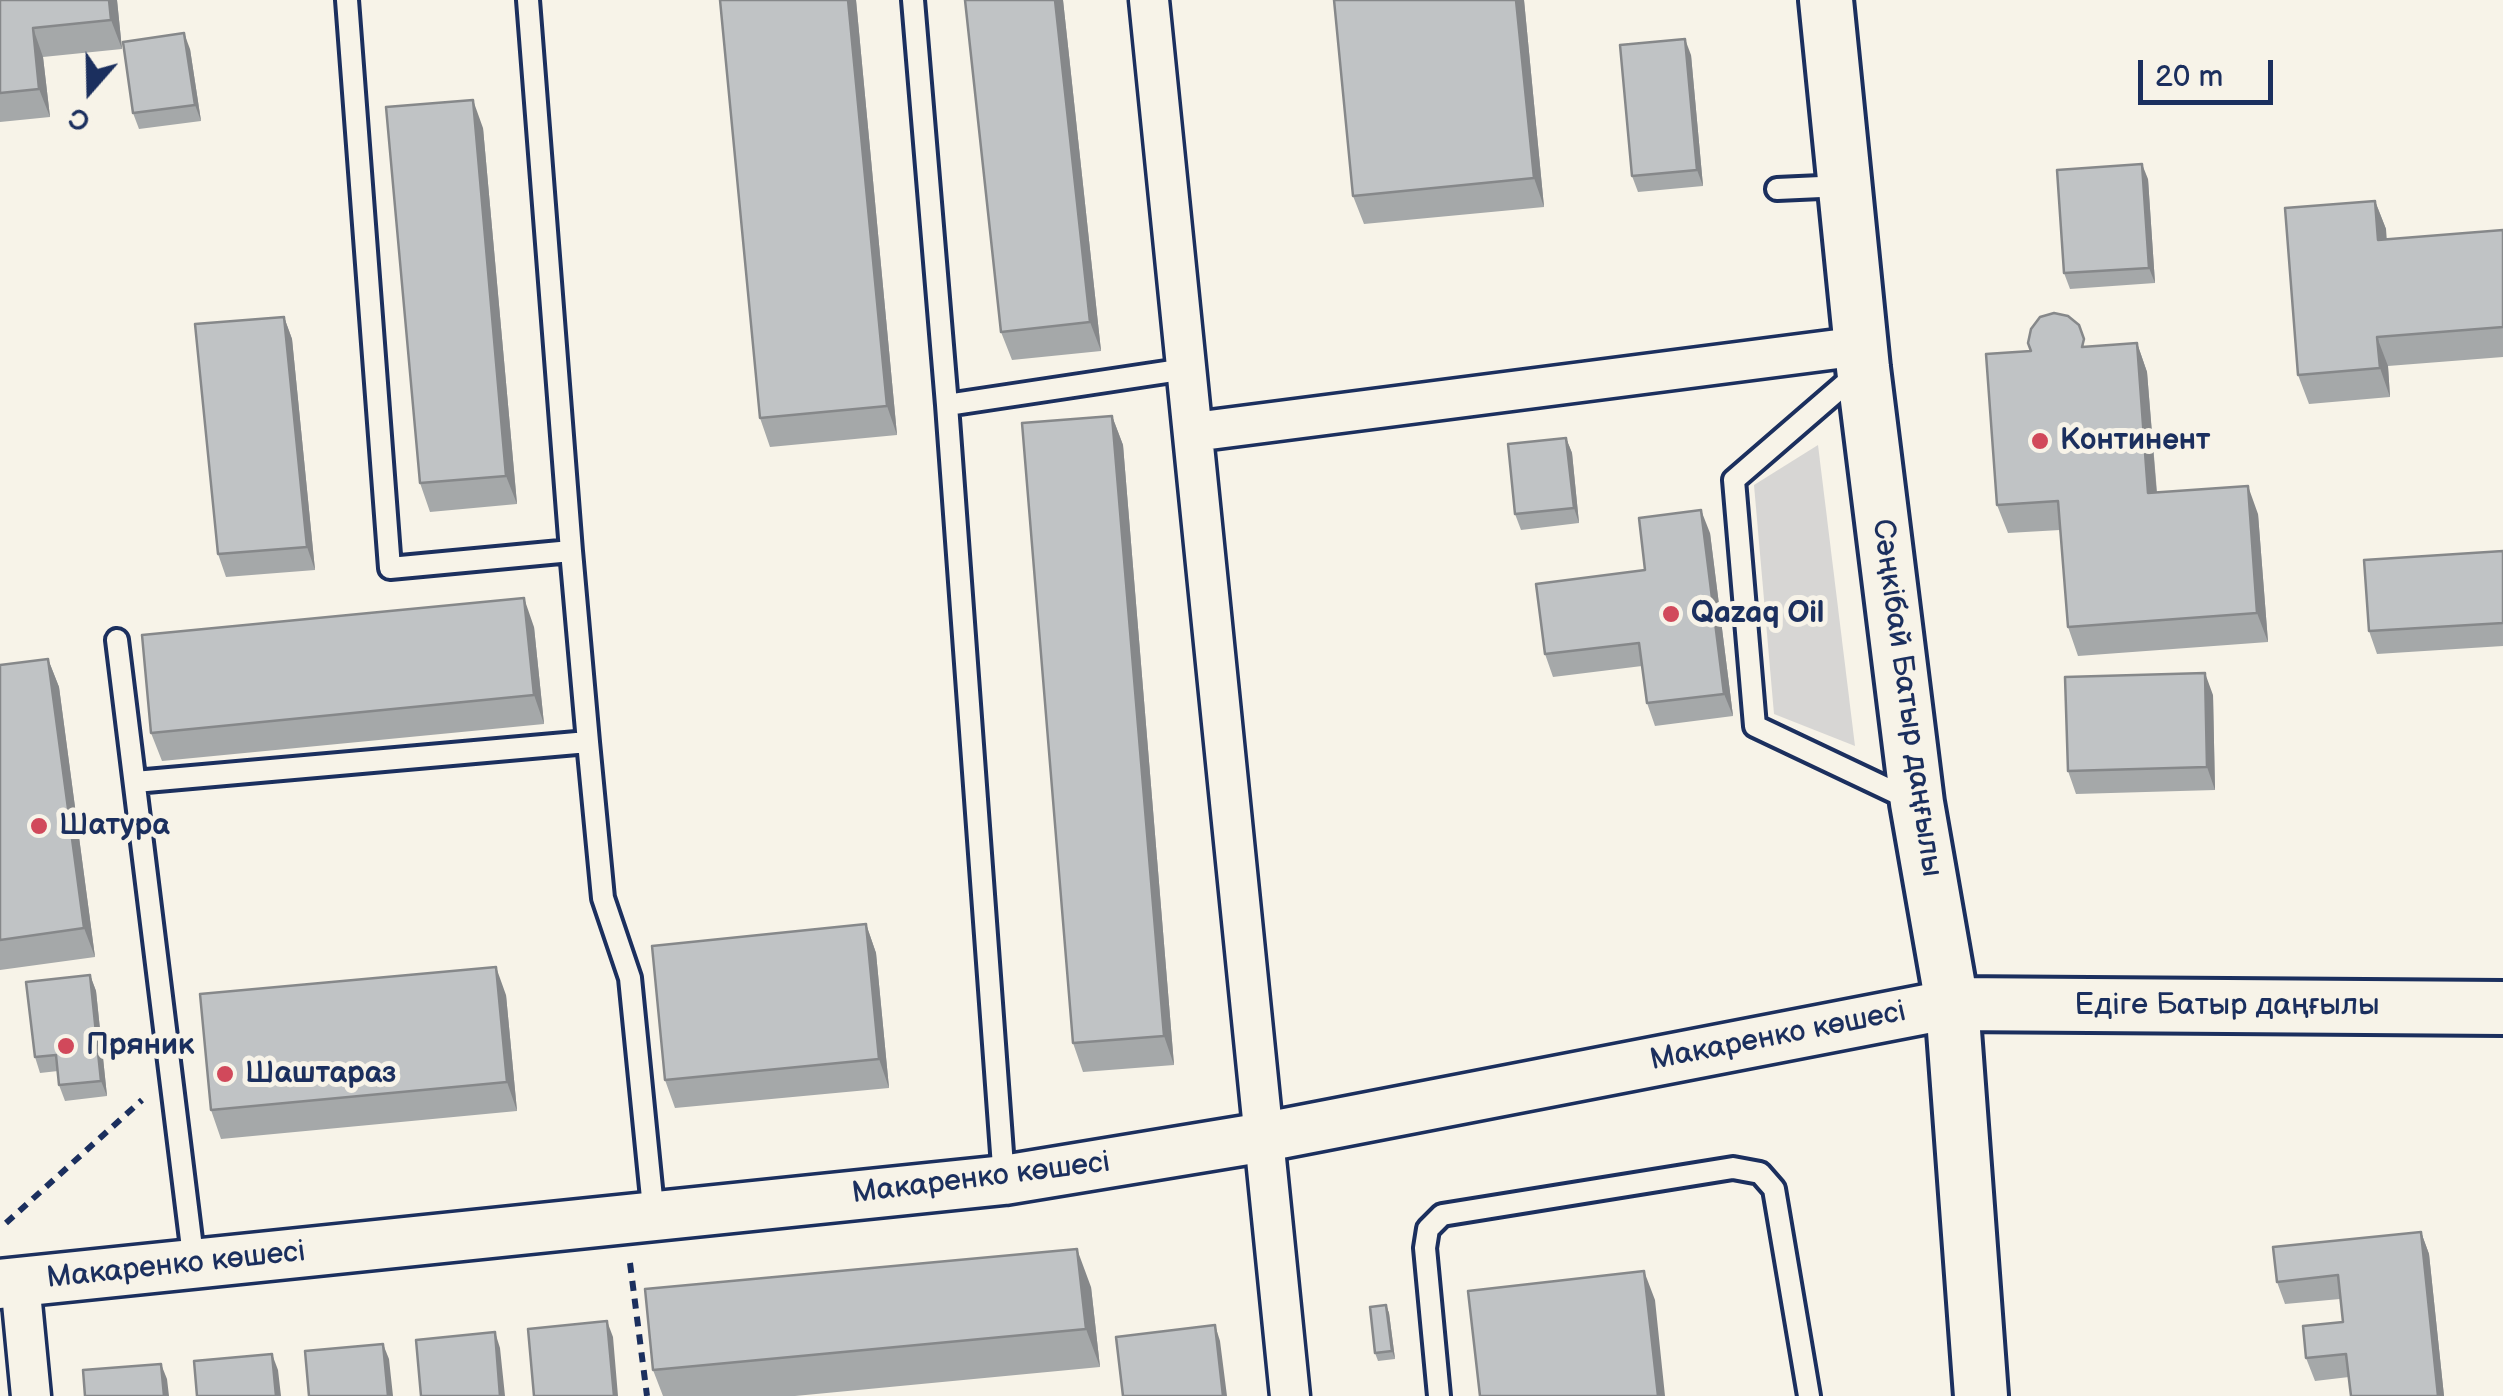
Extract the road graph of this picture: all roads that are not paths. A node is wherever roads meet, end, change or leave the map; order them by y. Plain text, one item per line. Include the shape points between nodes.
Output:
1 (347, 0) edge
2 (528, 0) edge
3 (913, 0) edge
4 (1149, 0) edge
5 (1826, 0) edge
6 (1845, 186) junction
7 (1777, 190) dead end
8 (1862, 357) junction
9 (1186, 369) junction
10 (947, 405) junction
11 (1194, 432) junction
12 (570, 551) junction
13 (117, 640) dead end
14 (588, 742) junction
15 (135, 782) junction
16 (1917, 803) junction
17 (1952, 1004) junction
18 (2503, 1008) edge
19 (1265, 1138) junction
20 (1004, 1180) junction
21 (639, 1220) junction
22 (194, 1264) junction
23 (10, 1283) edge
24 (31, 1396) edge
25 (1290, 1396) edge
26 (1439, 1396) edge
27 (1809, 1396) edge
28 (1981, 1396) edge

1 - 12 lane via 390,568
2 - 12 lane
3 - 10 lane
4 - 9 street
5 - 6 main road, Сәңкібай Батыр даңғылы
6 - 7 lane
6 - 8 main road, Сәңкібай Батыр даңғылы
8 - 11 street
8 - 16 main road, Сәңкібай Батыр даңғылы
8 - 16 lane via 1734,480 1756,726
9 - 10 lane
9 - 11 street
10 - 20 lane
11 - 19 street
12 - 14 lane
13 - 15 lane
14 - 15 lane
14 - 21 lane via 603,898 630,978
15 - 22 lane
16 - 17 main road, Сәңкібай Батыр даңғылы
17 - 18 main road, Едіге Батыр даңғылы
17 - 19 street, Макаренко көшесі
17 - 28 main road, Сәңкібай Батыр даңғылы
19 - 20 street, Макаренко көшесі
19 - 25 street
20 - 21 street, Макаренко көшесі
21 - 22 street, Макаренко көшесі
22 - 23 street, Макаренко көшесі
23 - 24 street
26 - 27 lane via 1425,1248 1428,1229 1442,1216 1734,1168 1760,1173 1774,1189

